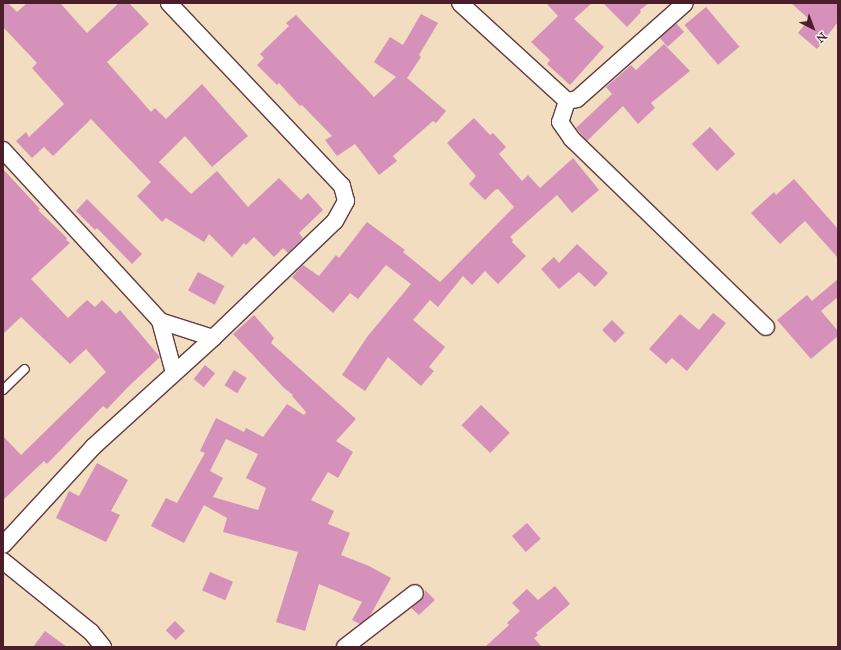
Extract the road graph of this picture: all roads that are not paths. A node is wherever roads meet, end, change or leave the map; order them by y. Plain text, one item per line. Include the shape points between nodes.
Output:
1 (169, 3) edge
2 (460, 3) edge
3 (685, 3) edge
4 (567, 101) junction
5 (3, 150) edge
6 (160, 321) junction
7 (766, 327) dead end
8 (213, 338) junction
9 (25, 369) dead end
10 (174, 373) junction
11 (3, 390) edge
12 (3, 545) edge
13 (3, 561) edge
14 (416, 593) dead end
15 (103, 647) edge
16 (345, 647) edge

1 - 8 street via 342,186 346,200 335,221
2 - 4 street
3 - 4 street via 578,99
4 - 7 street via 560,122 572,139
5 - 6 street
6 - 8 street
6 - 10 street
8 - 10 street
9 - 11 lane
10 - 12 street via 93,446
13 - 15 street via 90,632
14 - 16 street

